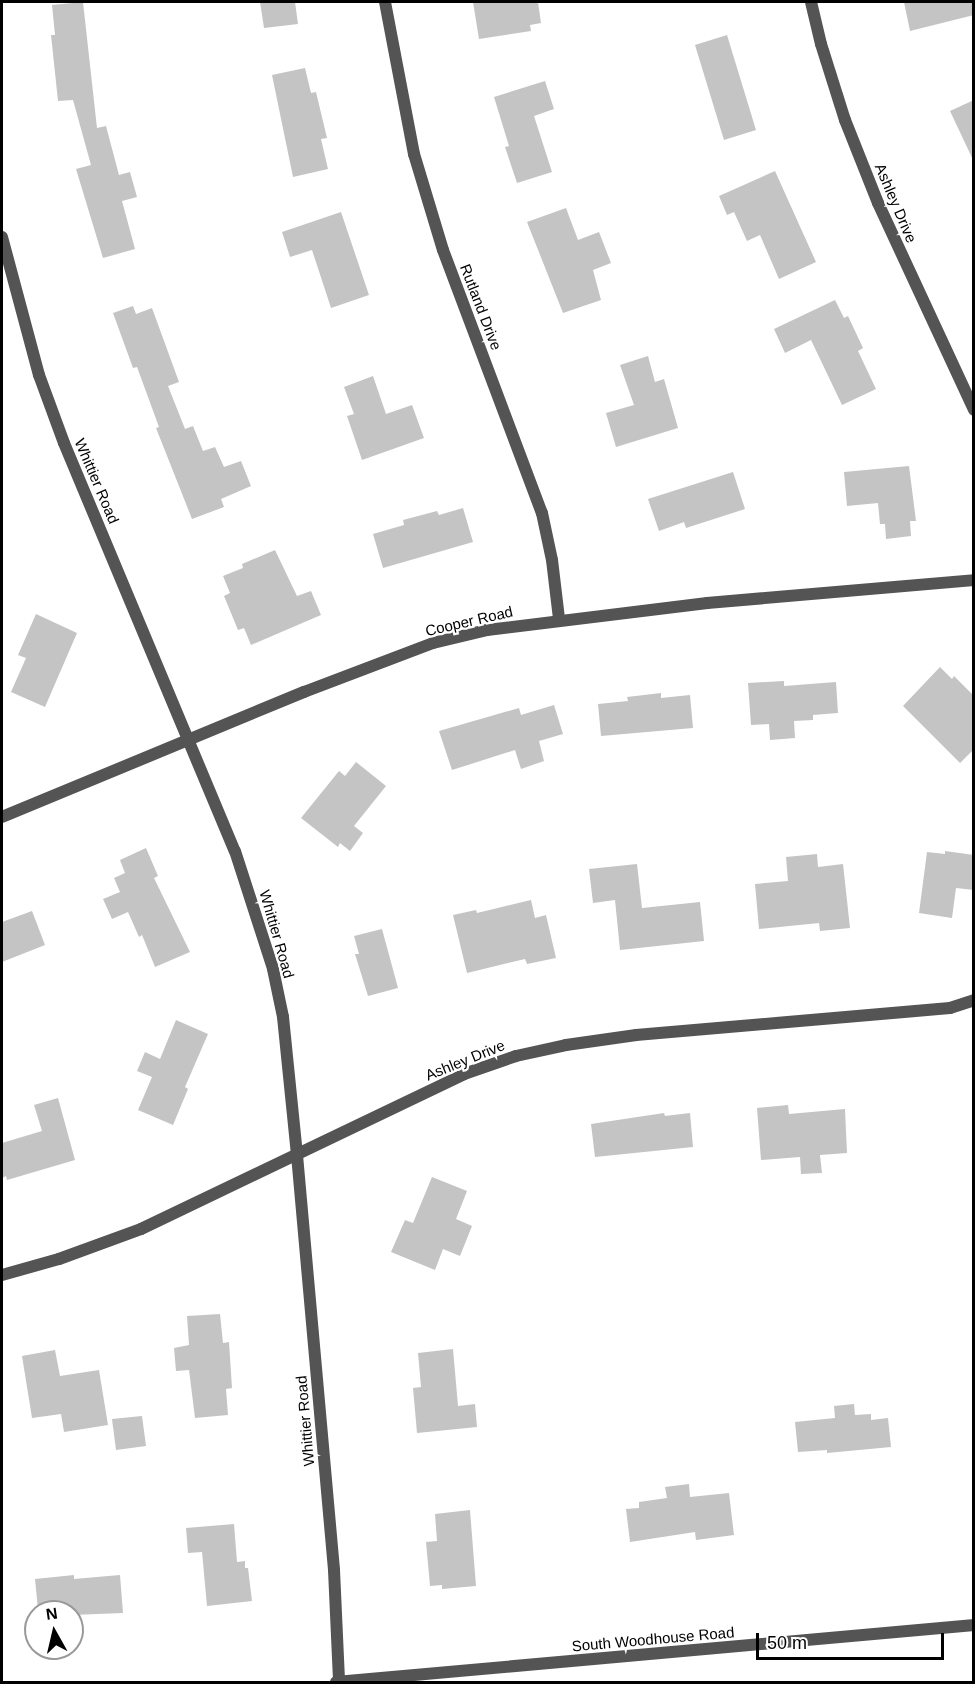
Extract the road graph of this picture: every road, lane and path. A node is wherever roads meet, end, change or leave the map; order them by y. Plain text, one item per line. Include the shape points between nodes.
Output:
1 (385, 2) edge
2 (811, 2) edge
3 (2, 237) edge
4 (974, 410) edge
5 (974, 580) edge
6 (559, 619) junction
7 (189, 739) junction
8 (2, 817) edge
9 (974, 1000) edge
10 (297, 1155) junction
11 (2, 1275) edge
12 (974, 1625) edge
13 (338, 1682) edge

1 - 6 street, Rutland Drive via 414,154 443,250 542,513
2 - 4 street, Ashley Drive via 845,120
3 - 7 street, Whittier Road via 39,375 64,443
5 - 6 street, Cooper Road
6 - 7 street, Cooper Road via 433,643
7 - 8 street, Cooper Road
7 - 10 street, Whittier Road via 235,851 273,969 283,1017
9 - 10 street, Ashley Drive via 950,1008 636,1035 516,1056 464,1074
10 - 11 street, Ashley Drive via 141,1229
10 - 13 street, Whittier Road via 334,1570
12 - 13 street, South Woodhouse Road

